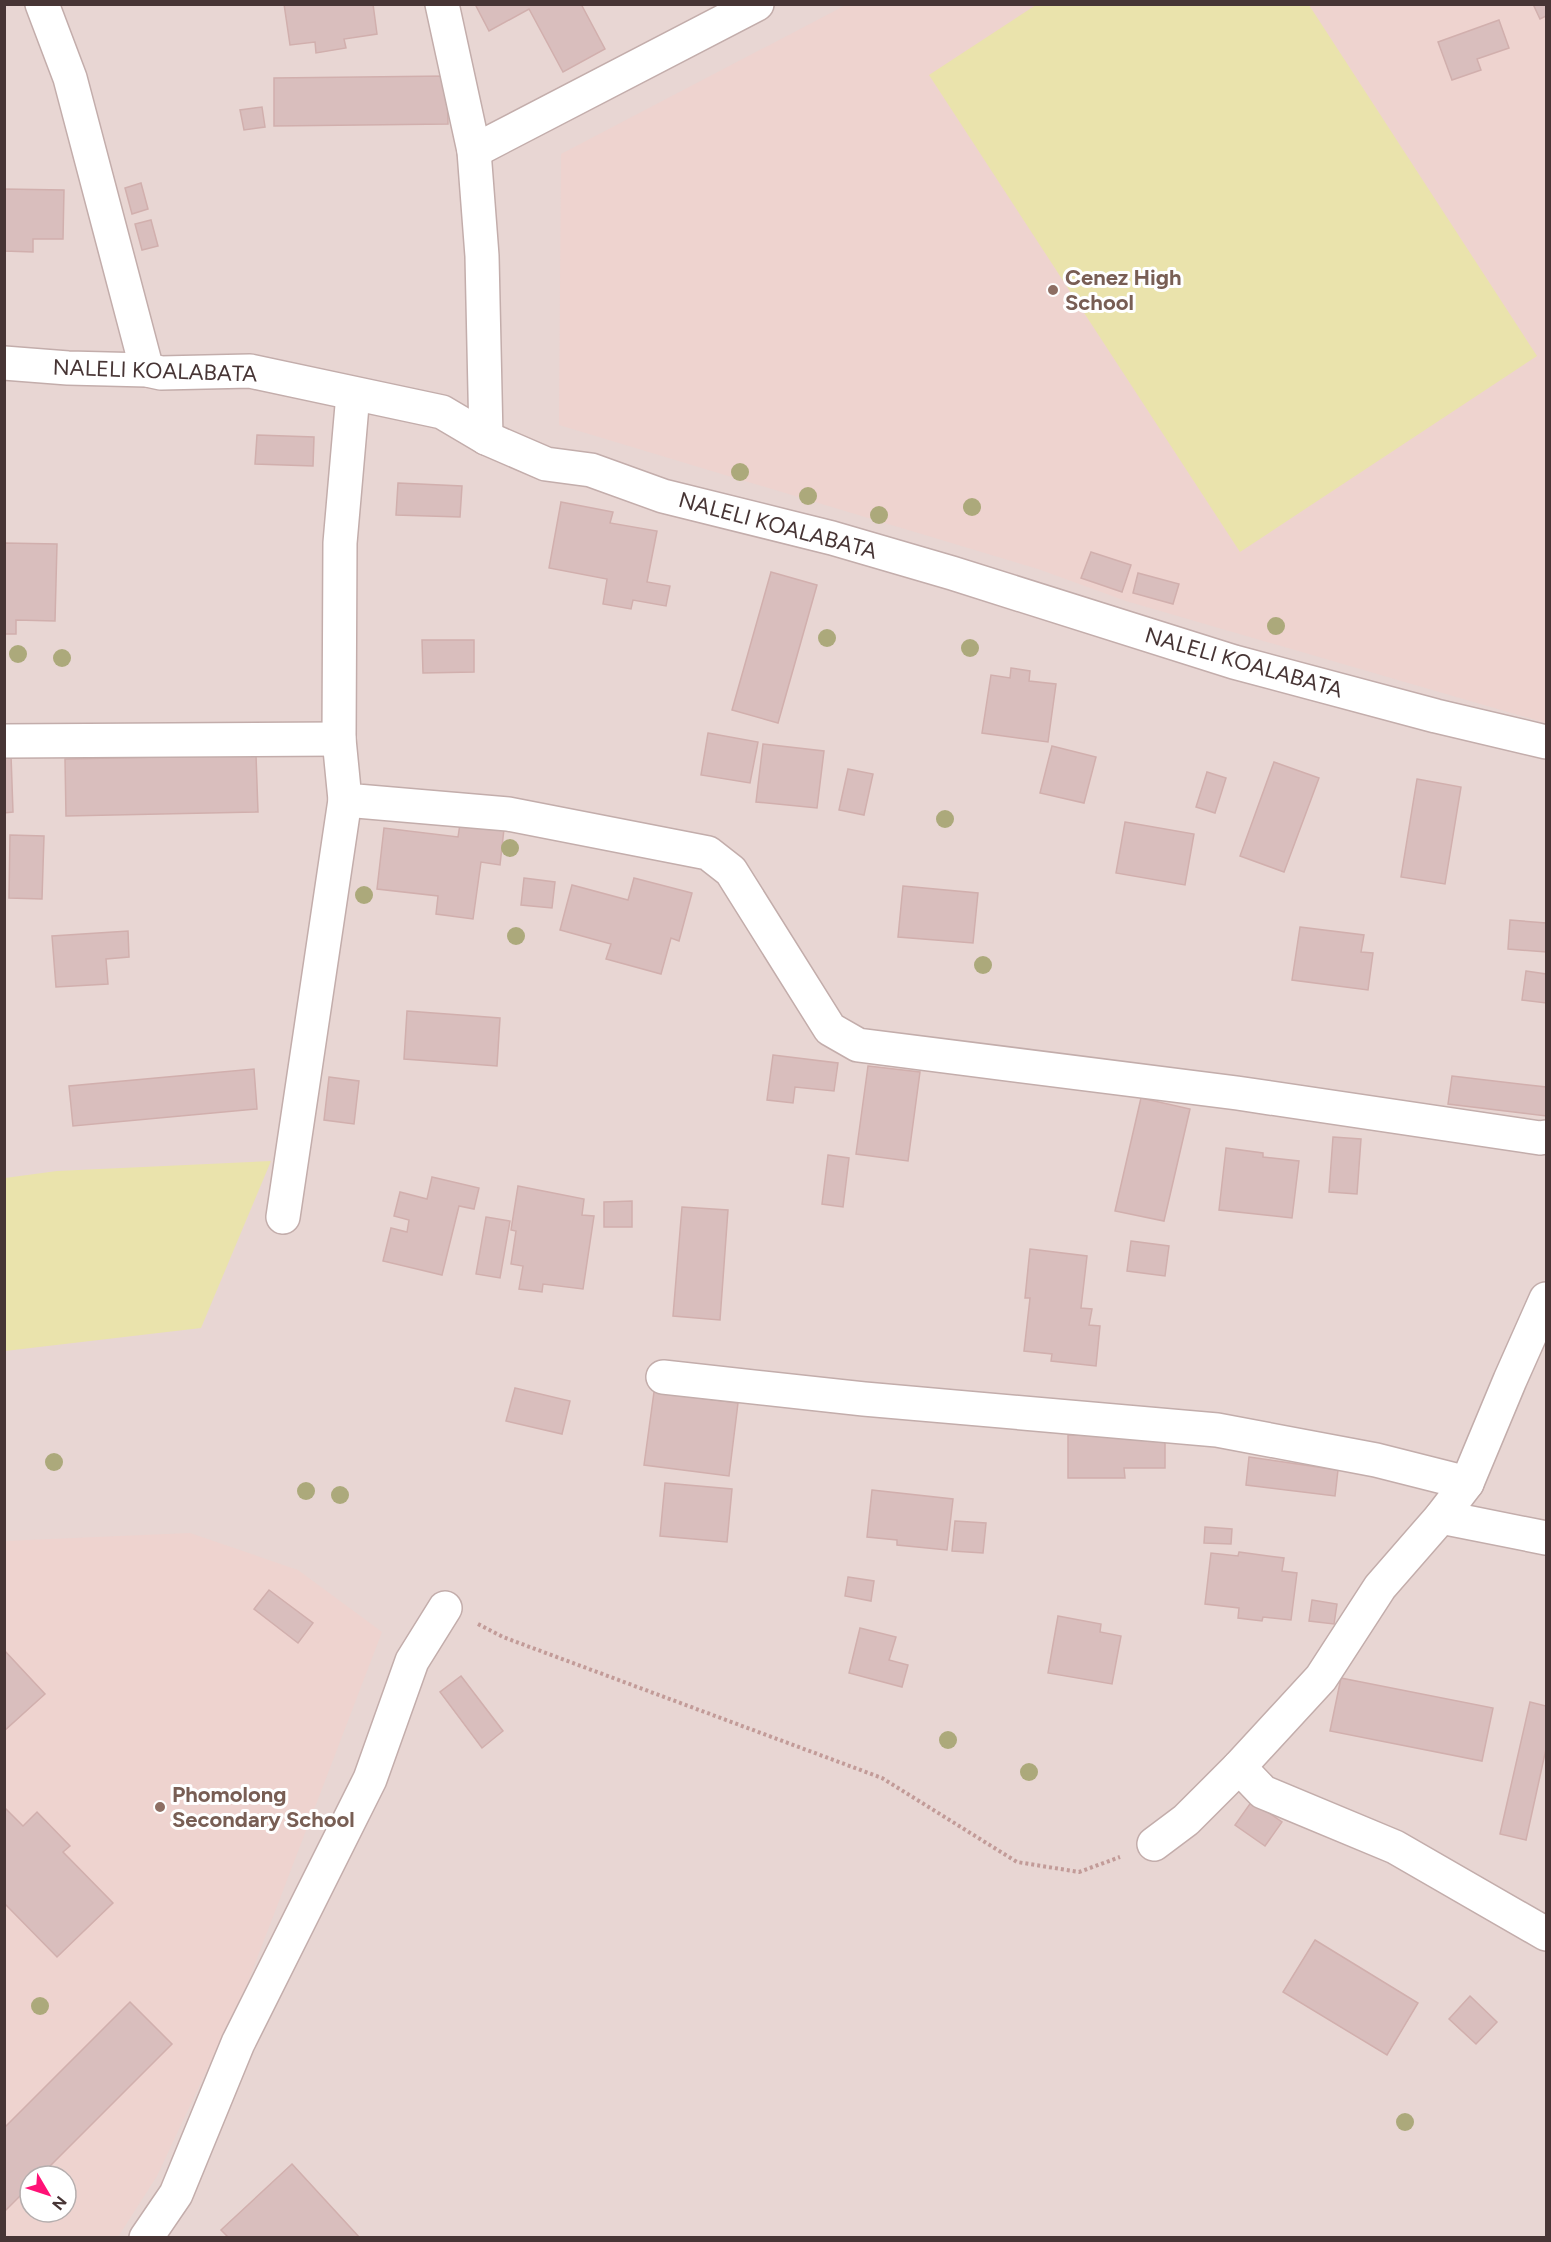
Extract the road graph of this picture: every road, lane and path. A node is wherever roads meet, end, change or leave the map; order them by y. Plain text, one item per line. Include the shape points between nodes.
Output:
1 (42, 4) edge
2 (442, 4) edge
3 (757, 4) edge
4 (474, 151) junction
5 (4, 363) edge
6 (147, 370) junction
7 (353, 394) junction
8 (486, 438) junction
9 (339, 738) junction
10 (4, 741) edge
11 (1546, 742) edge
12 (345, 800) junction
13 (1546, 1137) edge
14 (283, 1217) dead end
15 (1546, 1299) edge
16 (663, 1377) dead end
17 (1467, 1483) junction
18 (1441, 1517) junction
19 (1546, 1538) edge
20 (445, 1608) joint
21 (1239, 1767) junction
22 (1154, 1844) joint
23 (1546, 1934) edge
24 (146, 2238) edge

1 - 6 street via 70,78
2 - 4 street
3 - 4 street
4 - 8 street via 482,256
5 - 6 street, NALELI KOALABATA
6 - 7 street, NALELI KOALABATA via 250,370
7 - 8 street, NALELI KOALABATA via 442,412
7 - 9 street via 340,543
8 - 11 street, NALELI KOALABATA via 546,464 591,470 663,496 832,538 1234,662
9 - 10 street
9 - 12 street
12 - 13 street via 508,814 708,853 731,871 830,1029 858,1045
12 - 14 street
15 - 17 street
16 - 17 street via 1217,1430 1376,1460
17 - 18 street
18 - 19 street
18 - 21 street via 1380,1587 1321,1678
20 - 22 path via 503,1637 882,1778 1017,1862 1079,1872
20 - 24 street via 412,1661 370,1779 238,2043 176,2194
21 - 22 street via 1186,1820
21 - 23 street via 1263,1792 1395,1847

